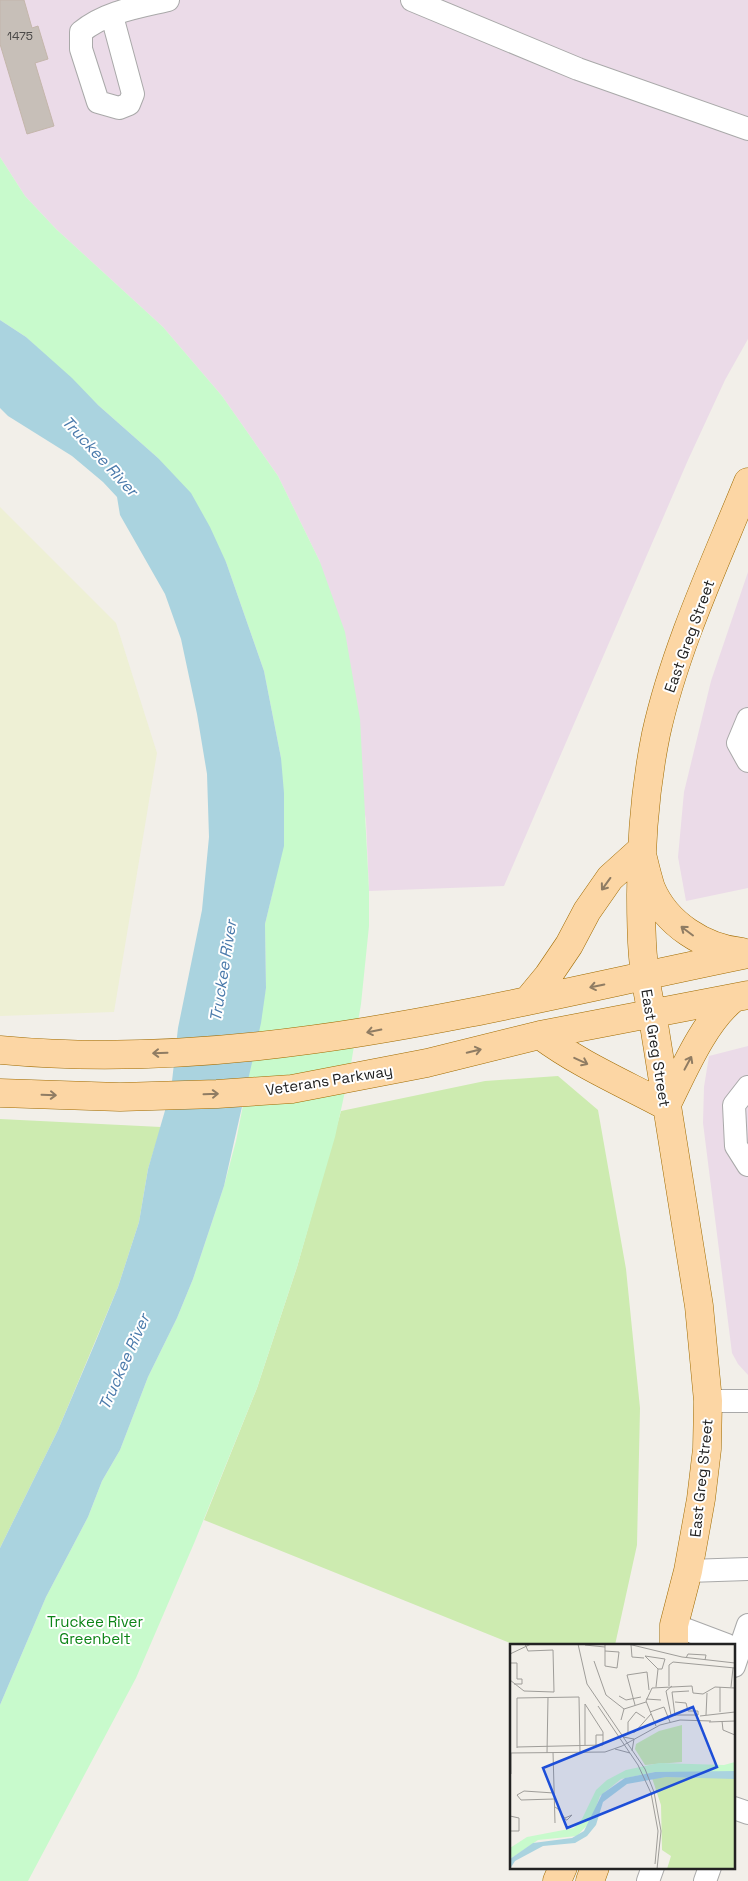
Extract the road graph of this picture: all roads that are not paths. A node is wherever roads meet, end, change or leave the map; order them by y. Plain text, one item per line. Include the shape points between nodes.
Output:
1 (168, 0) edge
2 (412, 0) edge
3 (435, 5) edge
4 (112, 16) dead end
5 (748, 129) edge
6 (748, 482) edge
7 (748, 719) edge
8 (748, 761) edge
9 (641, 850) junction
10 (748, 954) edge
11 (644, 975) junction
12 (741, 996) edge
13 (529, 999) junction
14 (652, 1012) junction
15 (540, 1035) junction
16 (0, 1050) edge
17 (748, 1088) edge
18 (0, 1093) edge
19 (666, 1106) junction
20 (748, 1165) edge
21 (708, 1401) junction
22 (748, 1401) edge
23 (748, 1569) edge
24 (688, 1571) junction
25 (748, 1625) edge
26 (668, 1638) edge
27 (698, 1644) edge
28 (737, 1652) edge
29 (736, 1809) edge
30 (748, 1813) edge
31 (563, 1868) edge
32 (595, 1868) edge
33 (653, 1868) edge
34 (710, 1868) edge
35 (557, 1881) edge
36 (590, 1881) edge
37 (648, 1881) edge
38 (705, 1881) edge

1 - 4 street
2 - 3 street
3 - 5 street via 578,68
6 - 9 main road, East Greg Street via 671,681 648,776
7 - 8 street via 738,743
10 -> 9 main road via 703,942 674,920 652,889
9 - 11 main road, East Greg Street
9 -> 13 main road via 610,878 548,976
10 - 11 main road
11 -> 13 main road
11 - 14 main road, East Greg Street
12 - 14 main road, Veterans Parkway
19 -> 12 main road via 689,1059 720,1008
13 -> 16 main road via 367,1033 212,1052 119,1054
14 - 15 main road, Veterans Parkway
14 - 19 main road, East Greg Street
18 -> 15 main road, Veterans Parkway via 120,1096 292,1089
15 -> 19 main road via 566,1054
17 - 20 street via 734,1105 736,1146
19 - 21 main road, East Greg Street via 699,1306
21 - 22 street
21 - 24 main road, East Greg Street via 707,1449
23 - 24 street
24 - 26 main road, East Greg Street
25 - 28 street
26 - 27 street
29 - 30 street
31 - 35 main road
32 - 36 main road
33 - 37 street
34 - 38 street

